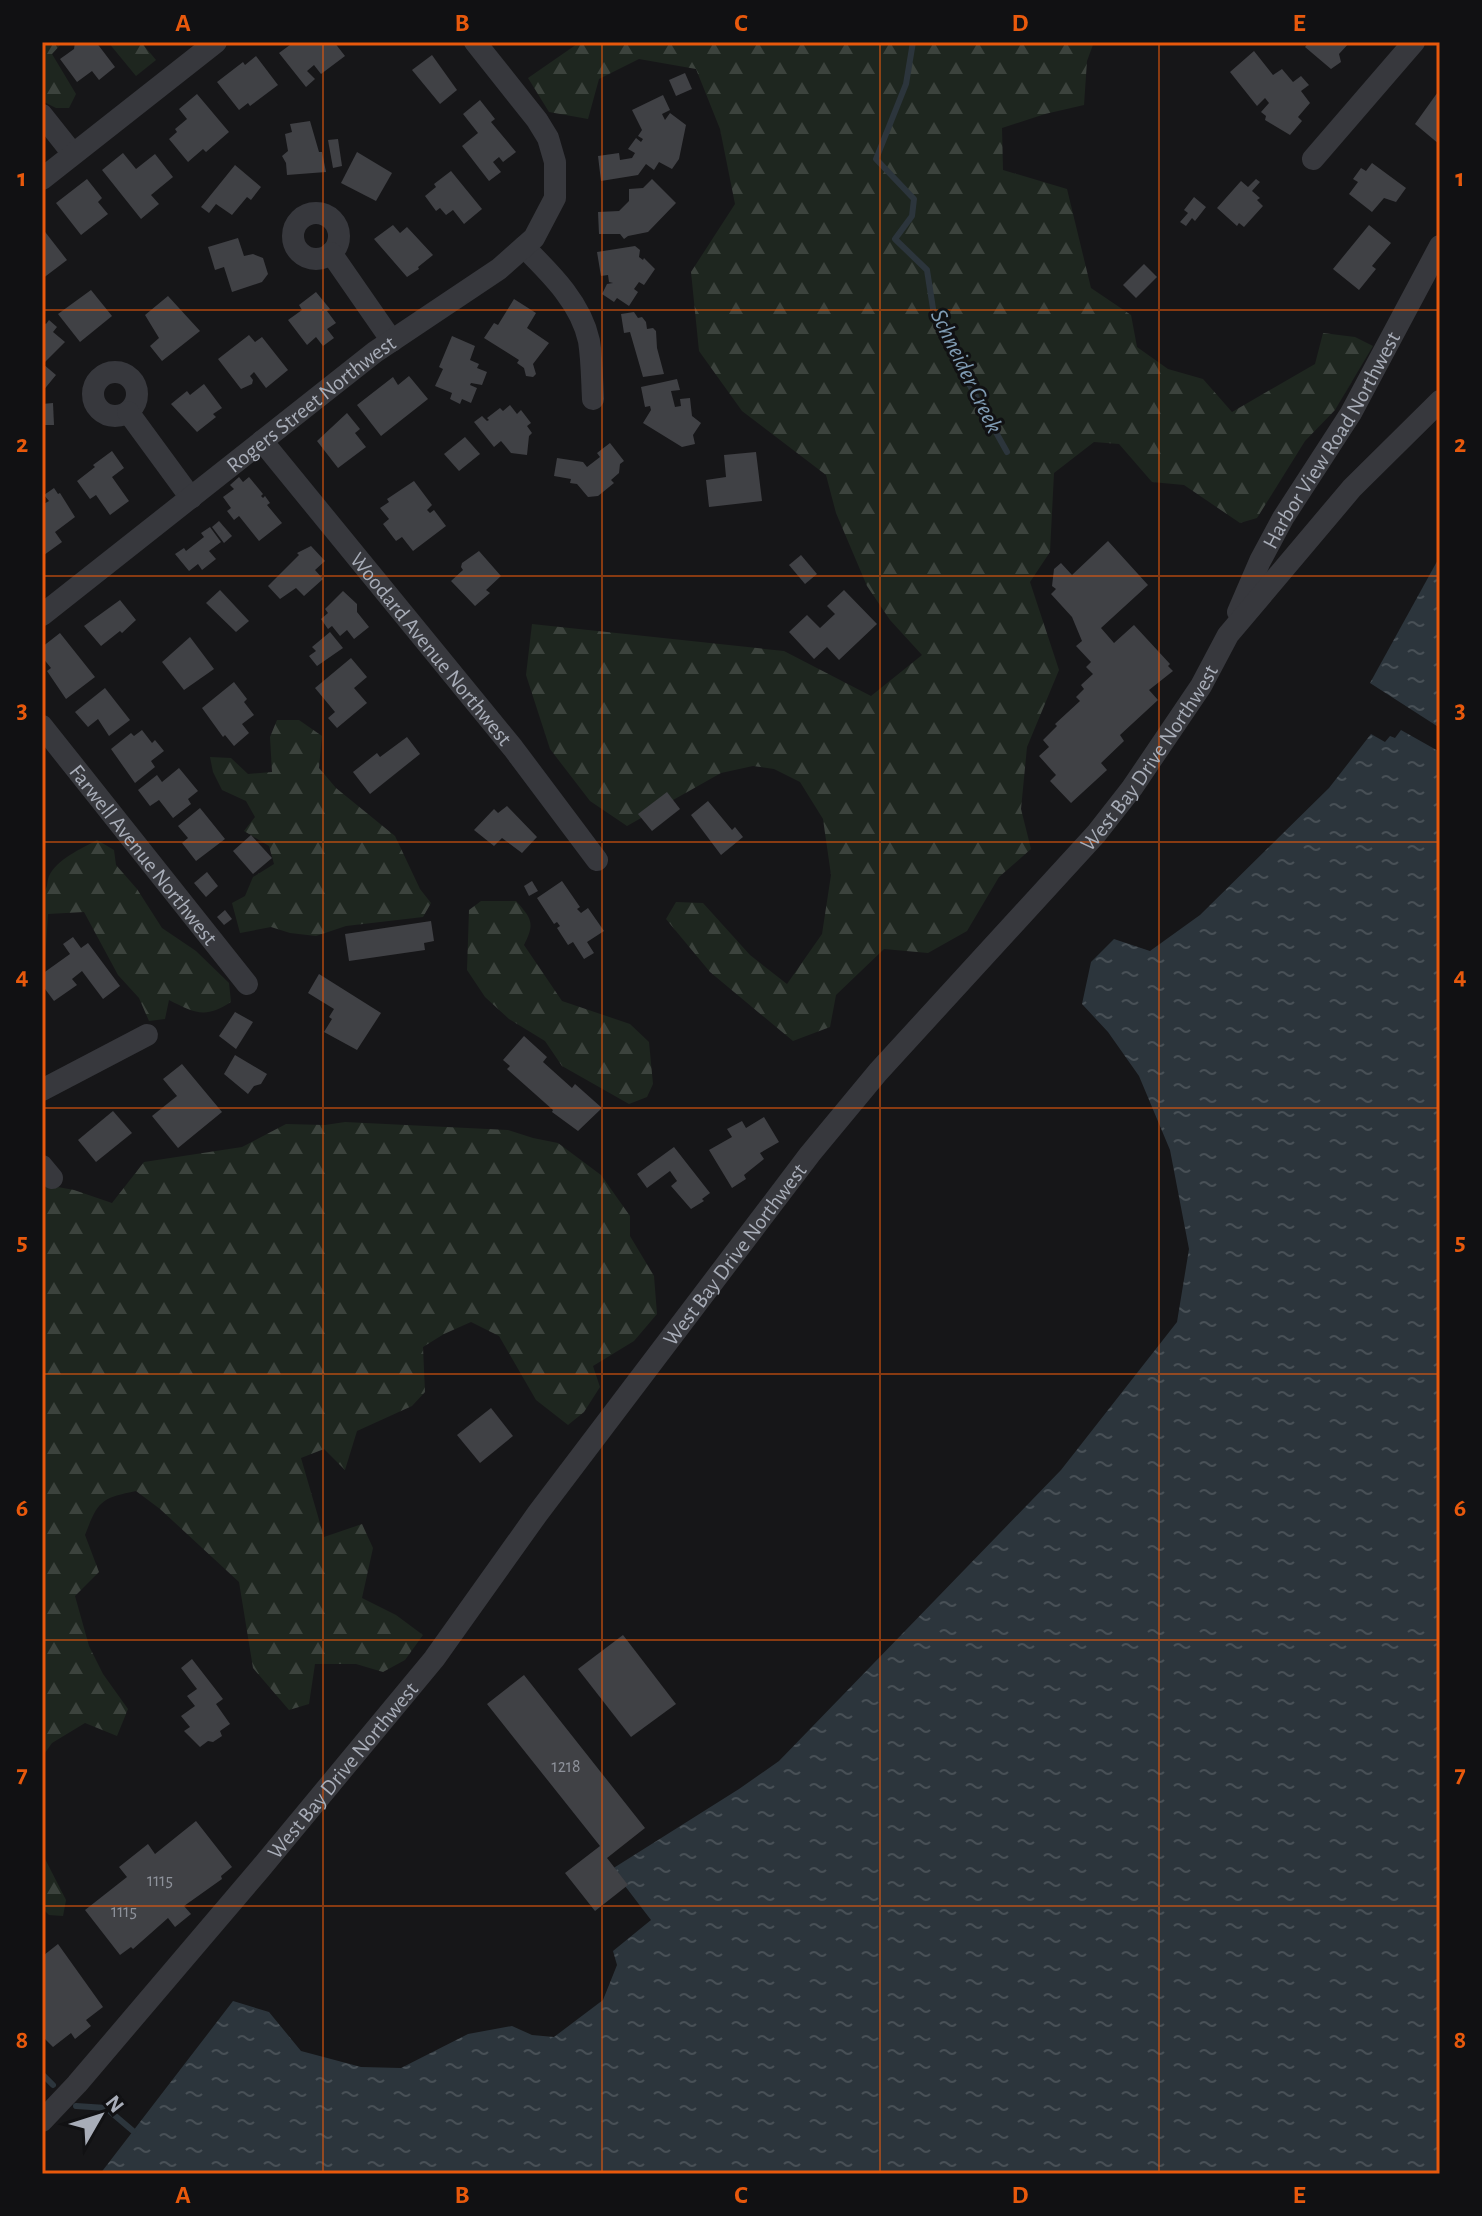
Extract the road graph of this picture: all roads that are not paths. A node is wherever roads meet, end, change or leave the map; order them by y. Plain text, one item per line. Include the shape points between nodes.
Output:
1 (216, 42) edge
2 (475, 42) edge
3 (1414, 42) edge
4 (42, 115) edge
5 (73, 154) junction
6 (1313, 159) dead end
7 (42, 179) edge
8 (1440, 246) edge
9 (524, 247) junction
10 (331, 253) dead end
11 (392, 341) junction
12 (593, 399) dead end
13 (1440, 401) edge
14 (128, 412) dead end
15 (262, 441) junction
16 (191, 498) junction
17 (42, 615) edge
18 (1228, 635) junction
19 (42, 726) edge
20 (597, 860) dead end
21 (247, 984) dead end
22 (147, 1035) dead end
23 (42, 1090) edge
24 (42, 2121) edge

1 - 5 street
2 - 9 street, Rogers Street Northwest via 537,120 555,162 550,212
3 - 6 street
4 - 5 street
5 - 7 street
8 - 18 street, Harbor View Road Northwest via 1351,413 1283,518
9 - 11 street, Rogers Street Northwest
9 - 12 street via 556,279 581,318 589,342
10 - 11 street
11 - 15 street, Rogers Street Northwest
13 - 18 street, West Bay Drive Northwest via 1352,488
14 - 16 street
15 - 16 street, Rogers Street Northwest
15 - 20 street, Woodard Avenue Northwest via 513,748
16 - 17 street, Rogers Street Northwest
18 - 24 street, West Bay Drive Northwest via 1201,686 1096,834 825,1136 538,1513 434,1659
19 - 21 street, Farwell Avenue Northwest
22 - 23 street

